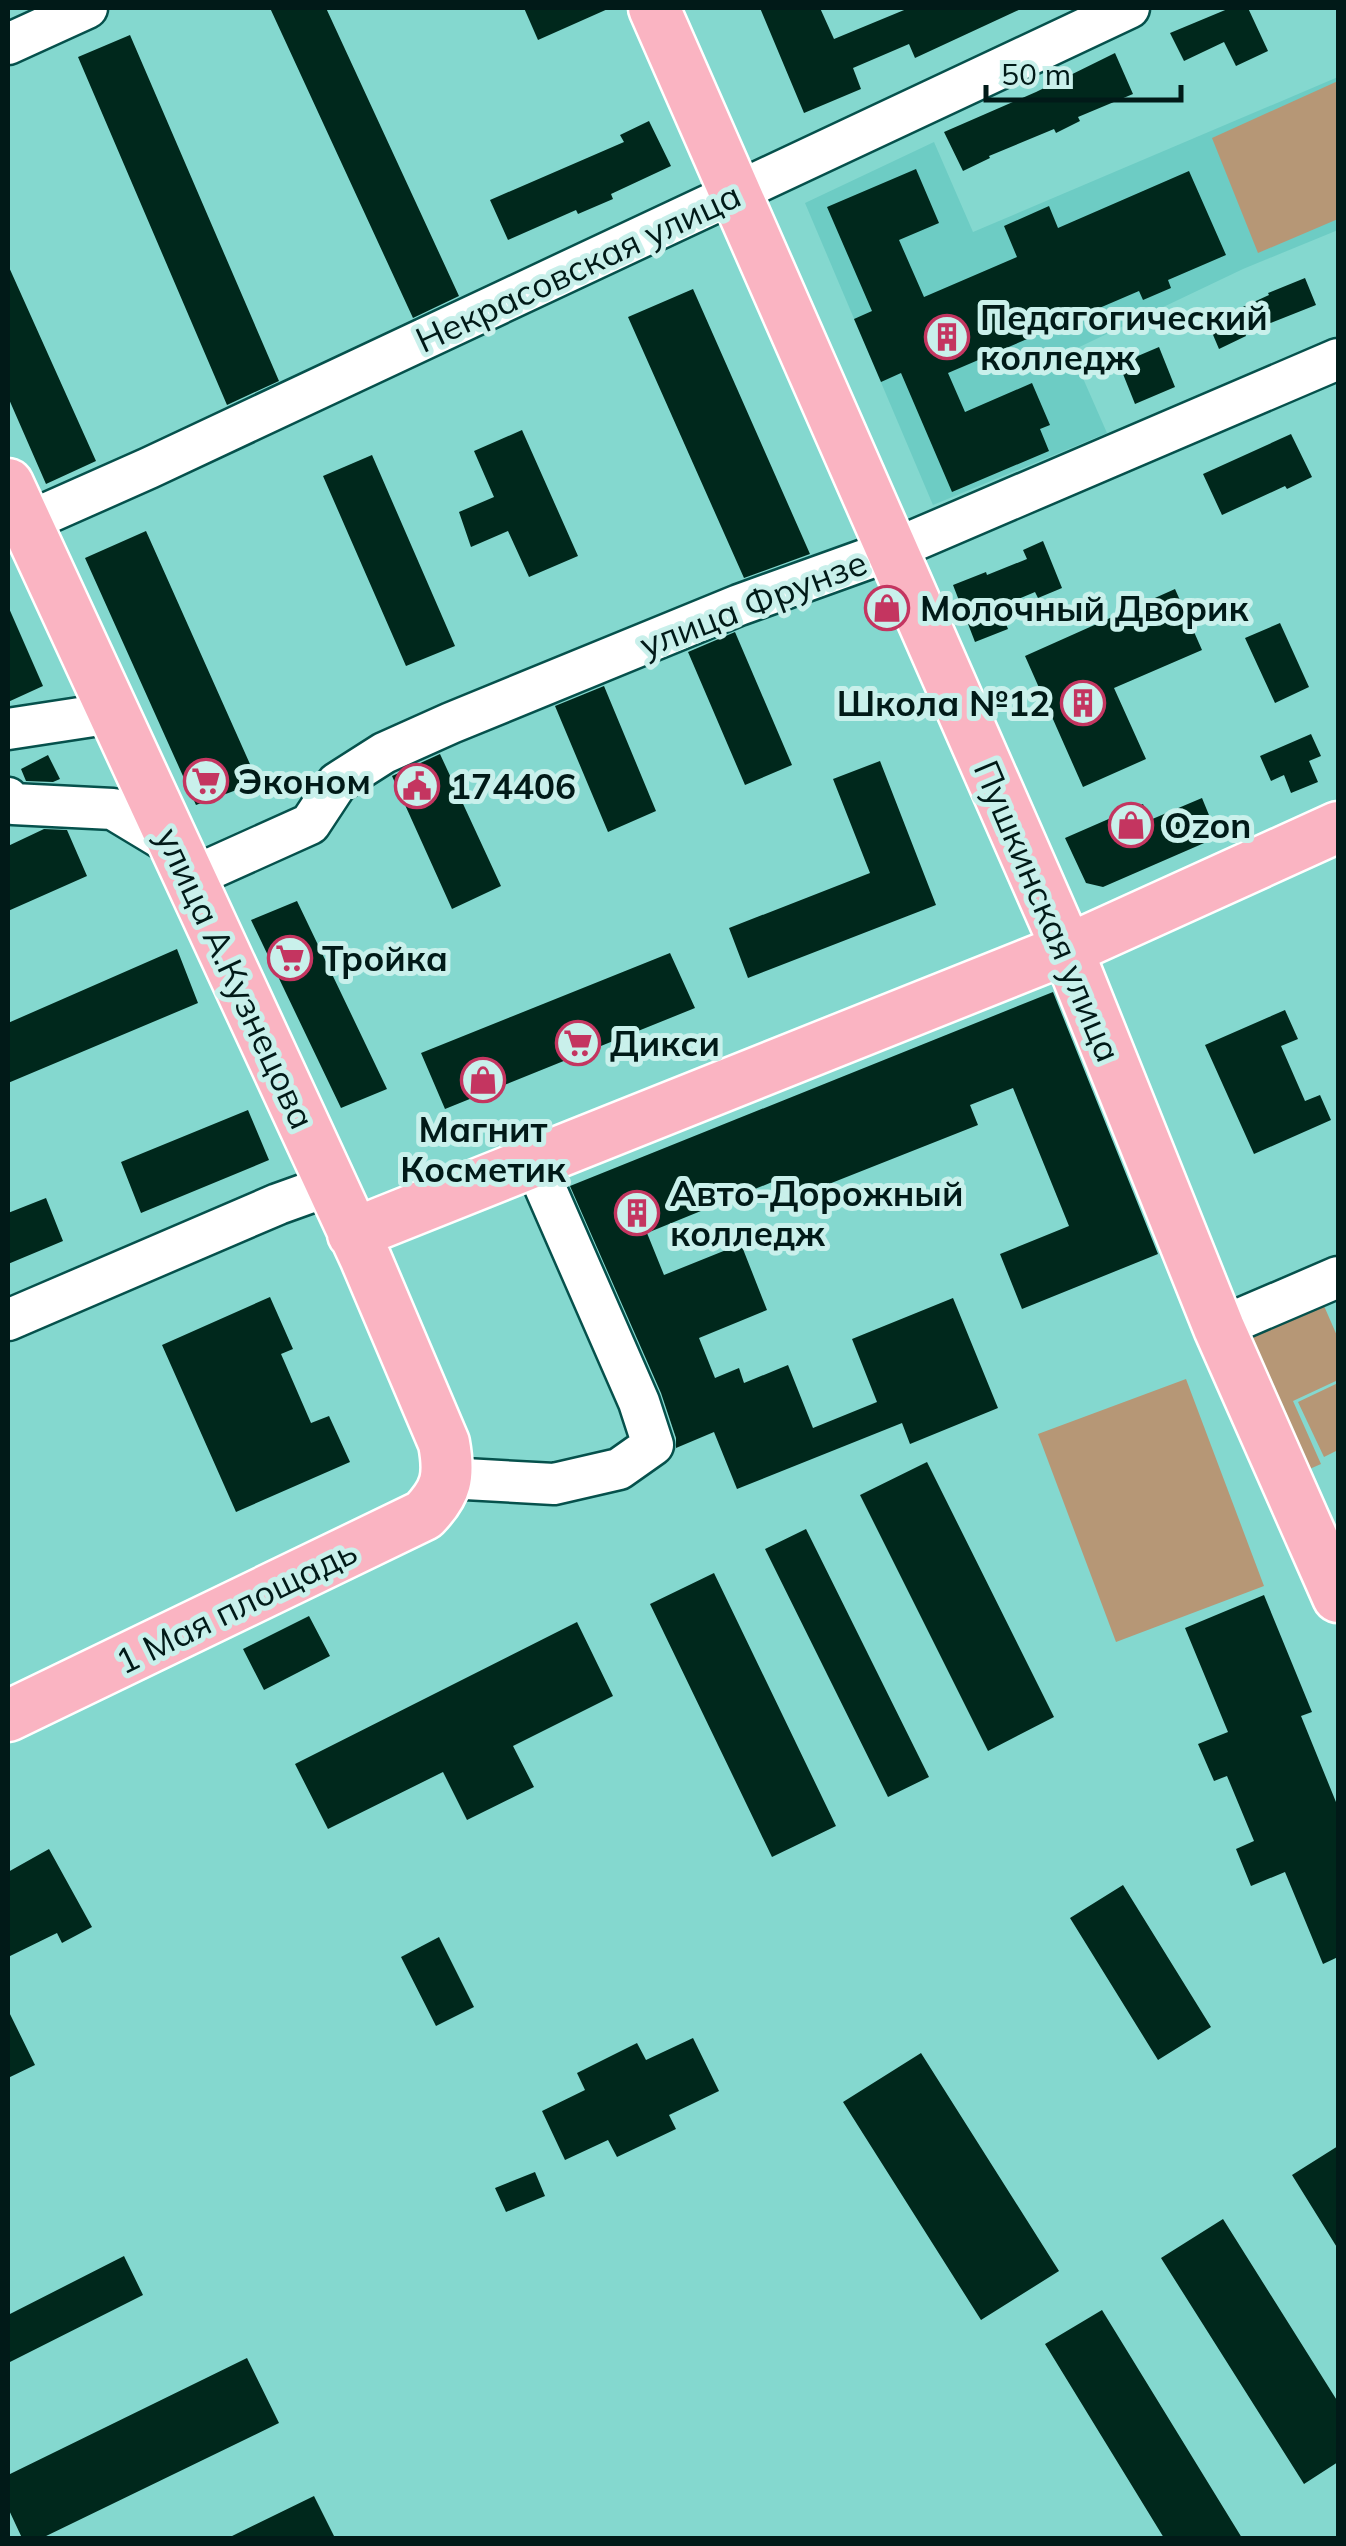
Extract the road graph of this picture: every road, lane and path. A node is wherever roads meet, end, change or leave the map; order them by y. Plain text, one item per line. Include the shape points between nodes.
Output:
1 (87, 8) edge
2 (654, 8) edge
3 (1129, 8) edge
4 (8, 44) edge
5 (735, 193) junction
6 (1338, 358) edge
7 (16, 503) edge
8 (892, 550) junction
9 (109, 707) junction
10 (8, 730) edge
11 (8, 798) edge
12 (1338, 827) edge
13 (183, 863) junction
14 (1067, 949) junction
15 (534, 1162) junction
16 (331, 1185) junction
17 (354, 1234) junction
18 (1338, 1278) edge
19 (8, 1320) edge
20 (1219, 1328) junction
21 (446, 1478) junction
22 (1338, 1597) edge
23 (8, 1716) edge

1 - 4 street
2 - 5 main road, Пушкинская улица
3 - 5 street, Некрасовская улица
5 - 7 street, Некрасовская улица via 166,460
5 - 8 main road, Пушкинская улица
6 - 8 street, улица Фрунзе
7 - 9 main road, улица А.Кузнецова
8 - 13 street, улица Фрунзе via 739,605 384,753 336,783 310,824
8 - 14 main road, Пушкинская улица
9 - 10 street via 93,716
9 - 13 main road, улица А.Кузнецова
11 - 13 street via 13,804 113,810
12 - 14 main road
13 - 16 main road, улица А.Кузнецова
14 - 15 main road
14 - 20 main road, Пушкинская улица
15 - 17 main road
15 - 21 street via 653,1445 618,1469 554,1484
16 - 17 main road, улица А.Кузнецова
16 - 19 street
17 - 21 main road, улица А.Кузнецова via 444,1443
18 - 20 street
20 - 22 main road, Пушкинская улица
21 - 23 main road, 1 Мая площадь via 441,1498 424,1515

